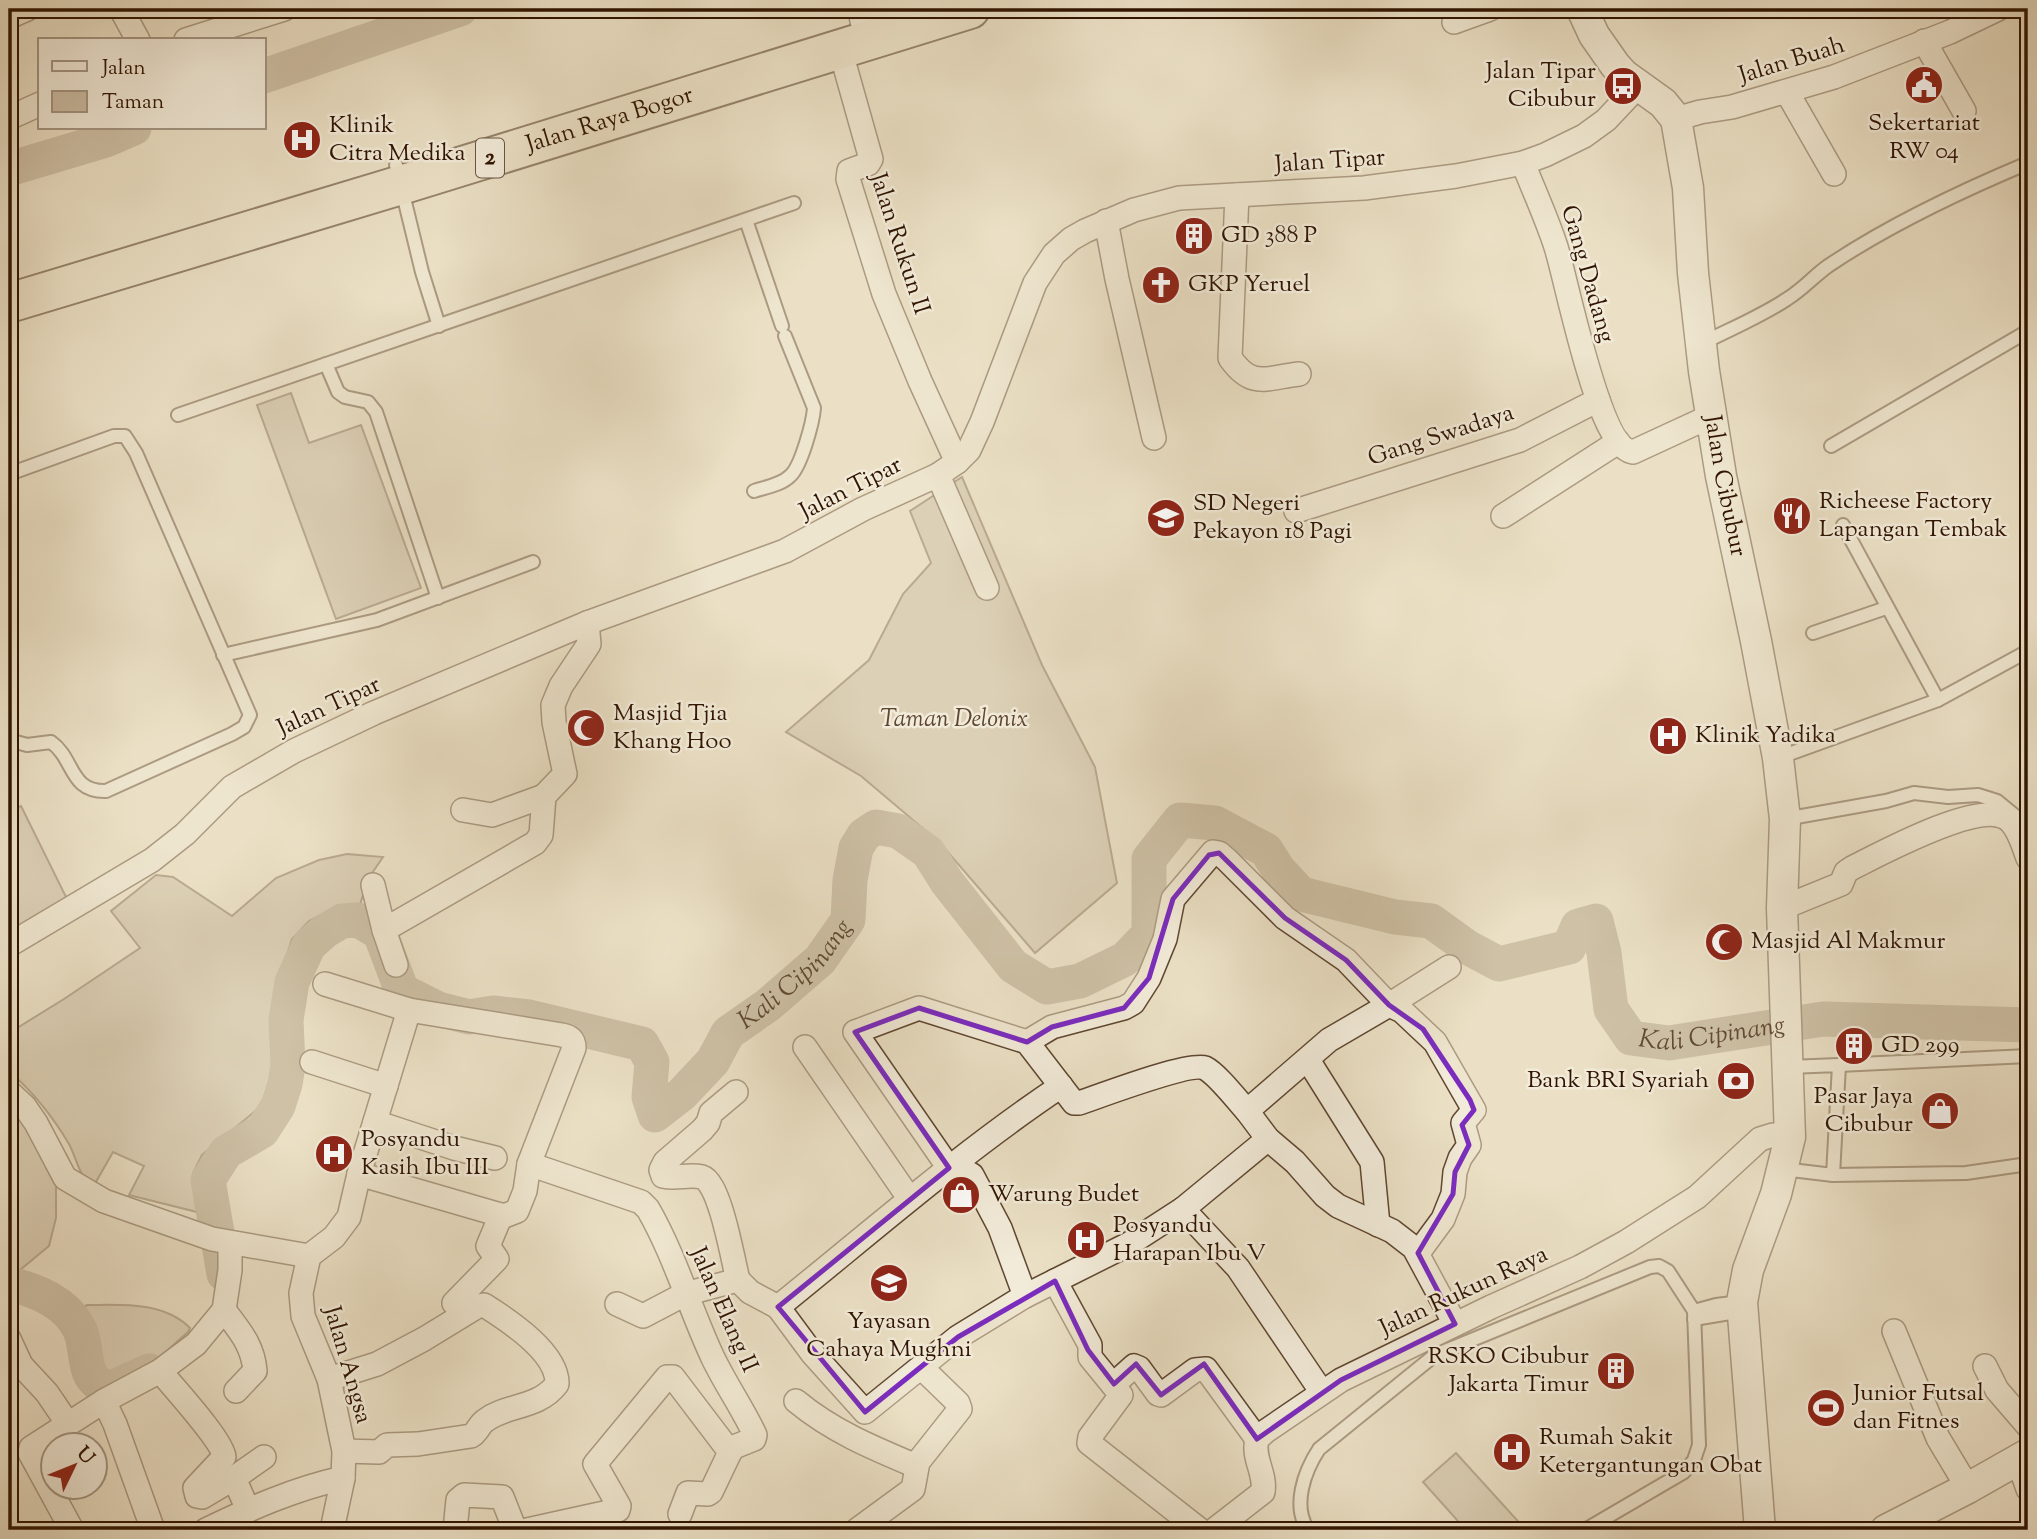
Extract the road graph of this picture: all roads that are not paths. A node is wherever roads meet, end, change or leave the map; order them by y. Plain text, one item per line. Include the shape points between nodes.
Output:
1 (27, 9) edge
2 (121, 9) edge
3 (903, 9) edge
4 (970, 9) edge
5 (1490, 9) edge
6 (1582, 9) edge
7 (1997, 9) edge
8 (269, 11) edge
9 (9, 17) edge
10 (1454, 22) dead end
11 (854, 27) edge
12 (137, 38) edge
13 (193, 38) edge
14 (1924, 41) junction
15 (1638, 86) junction
16 (1787, 92) junction
17 (38, 105) edge
18 (1964, 111) dead end
19 (11, 113) edge
20 (1676, 119) junction
21 (1523, 163) junction
22 (2028, 163) edge
23 (1833, 174) dead end
24 (398, 175) junction
25 (1237, 195) junction
26 (794, 203) dead end
27 (746, 220) junction
28 (1106, 221) junction
29 (9, 281) edge
30 (9, 303) edge
31 (439, 326) junction
32 (2028, 331) edge
33 (1701, 344) junction
34 (326, 364) junction
35 (1300, 374) dead end
36 (1598, 400) junction
37 (178, 415) dead end
38 (1711, 416) junction
39 (1154, 438) dead end
40 (1618, 442) junction
41 (1830, 446) dead end
42 (957, 462) junction
43 (9, 474) edge
44 (938, 475) junction
45 (754, 491) dead end
46 (1296, 511) dead end
47 (1503, 516) dead end
48 (1843, 525) dead end
49 (533, 562) dead end
50 (987, 588) dead end
51 (438, 598) junction
52 (1886, 608) junction
53 (587, 623) junction
54 (1813, 633) dead end
55 (2028, 651) edge
56 (223, 655) junction
57 (1938, 700) junction
58 (9, 740) edge
59 (1778, 758) junction
60 (544, 796) junction
61 (463, 810) dead end
62 (2028, 818) edge
63 (1785, 819) junction
64 (2028, 858) edge
65 (373, 885) dead end
66 (1782, 908) junction
67 (384, 930) junction
68 (9, 945) edge
69 (396, 965) dead end
70 (1449, 967) dead end
71 (325, 984) dead end
72 (1389, 1005) junction
73 (409, 1010) junction
74 (1027, 1042) junction
75 (805, 1047) dead end
76 (2028, 1056) edge
77 (1308, 1060) junction
78 (312, 1062) dead end
79 (1839, 1065) junction
80 (1787, 1067) junction
81 (386, 1086) junction
82 (1061, 1086) junction
83 (9, 1092) edge
84 (736, 1092) dead end
85 (1247, 1111) junction
86 (375, 1122) junction
87 (1790, 1136) junction
88 (1268, 1139) junction
89 (495, 1158) dead end
90 (529, 1164) junction
91 (2028, 1164) edge
92 (949, 1168) junction
93 (1783, 1169) junction
94 (359, 1174) junction
95 (1833, 1175) junction
96 (663, 1176) junction
97 (909, 1198) junction
98 (645, 1205) junction
99 (1183, 1209) junction
100 (509, 1213) junction
101 (1378, 1225) junction
102 (223, 1242) junction
103 (1418, 1252) junction
104 (309, 1256) junction
105 (738, 1280) junction
106 (1055, 1281) junction
107 (685, 1294) junction
108 (1025, 1296) junction
109 (454, 1303) dead end
110 (617, 1304) dead end
111 (778, 1307) junction
112 (1743, 1307) junction
113 (224, 1310) junction
114 (1694, 1315) junction
115 (1455, 1324) junction
116 (1894, 1331) dead end
117 (9, 1339) edge
118 (1985, 1366) dead end
119 (922, 1368) junction
120 (15, 1369) edge
121 (160, 1371) junction
122 (329, 1379) junction
123 (1114, 1384) junction
124 (236, 1391) dead end
125 (1321, 1391) junction
126 (104, 1401) junction
127 (796, 1401) dead end
128 (68, 1424) junction
129 (2028, 1426) edge
130 (1257, 1439) junction
131 (344, 1451) junction
132 (730, 1452) junction
133 (264, 1457) dead end
134 (2023, 1457) edge
135 (917, 1464) junction
136 (233, 1478) junction
137 (343, 1478) junction
138 (1968, 1488) junction
139 (2028, 1489) edge
140 (248, 1510) junction
141 (680, 1514) dead end
142 (576, 1525) edge
143 (72, 1530) edge
144 (153, 1530) edge
145 (206, 1530) edge
146 (332, 1530) edge
147 (455, 1530) edge
148 (515, 1530) edge
149 (527, 1530) edge
150 (858, 1530) edge
151 (1200, 1530) edge
152 (1213, 1530) edge
153 (1308, 1530) edge
154 (1585, 1530) edge
155 (1760, 1530) edge
156 (1886, 1530) edge

1 - 9 street
2 - 12 street
3 - 11 highway, Jalan Raya Bogor / 2
4 - 11 highway, Jalan Raya Bogor / 2
5 - 10 street
6 - 15 street via 1605,52
7 - 14 street, Jalan Buah
8 - 13 street
11 - 24 highway, Jalan Raya Bogor / 2 via 678,89
11 - 42 street, Jalan Rukun II via 871,159 849,171 848,179 884,294
14 - 16 street, Jalan Buah
14 - 18 street
15 - 20 street via 1663,103
15 - 21 street, Jalan Tipar via 1584,136
16 - 20 street, Jalan Buah
16 - 23 street
17 - 19 street
20 - 33 street, Jalan Cibubur via 1688,188
21 - 25 street, Jalan Tipar via 1397,184
21 - 36 street, Gang Dadang via 1556,245
22 - 33 lane via 1899,225 1828,267 1789,298
24 - 29 highway, Jalan Raya Bogor / 2
24 - 30 highway, Jalan Raya Bogor / 2
24 - 31 lane
25 - 28 street, Jalan Tipar via 1179,198
25 - 35 street via 1230,358 1240,372 1255,379
26 - 27 lane
27 - 31 lane
27 - 45 lane via 814,408 791,475
28 - 39 street
28 - 42 street, Jalan Tipar via 1071,239 1039,277 982,422 969,450
31 - 34 lane
32 - 41 lane
33 - 38 street, Jalan Cibubur
34 - 37 lane
34 - 51 lane via 338,392 368,402 376,412
36 - 40 street, Gang Dadang
36 - 46 street, Gang Swadaya via 1520,440
38 - 40 street via 1633,452
38 - 59 street, Jalan Cibubur
40 - 47 street
42 - 44 street, Jalan Tipar
43 - 56 lane via 125,436
44 - 50 street
44 - 53 street, Jalan Tipar via 785,551
48 - 52 lane
49 - 51 lane
51 - 56 lane via 377,620
52 - 54 lane
52 - 57 lane
53 - 60 street via 589,644 553,705 565,774
53 - 68 street, Jalan Tipar via 374,713 258,771 232,787 152,860
55 - 57 lane
56 - 58 lane via 250,715 244,727 106,791 94,791 77,779 61,750 51,742 27,745
57 - 59 lane
59 - 63 street, Jalan Cibubur
60 - 61 street via 492,815
60 - 67 street via 541,835 536,843
62 - 63 lane via 2019,819 1997,801 1978,795 1914,793
63 - 66 street, Jalan Cibubur
64 - 66 street via 2008,820 1992,814 1973,816 1852,868 1835,887
65 - 67 street
66 - 80 street, Jalan Cibubur
67 - 69 street
70 - 72 street
71 - 73 street
72 - 74 street via 1346,960 1284,918 1227,860 1213,852 1173,899 1162,948 1133,1003 1052,1027
72 - 77 street via 1329,1040
72 - 103 street via 1435,1042 1474,1110 1464,1123 1469,1145 1455,1172 1453,1194 1443,1219
73 - 81 street
73 - 90 street via 562,1035 574,1042
74 - 82 street
74 - 92 street via 919,1008 854,1033
75 - 97 street
76 - 79 lane
77 - 85 street
77 - 101 street via 1372,1162
78 - 81 street
79 - 80 lane
79 - 95 lane
80 - 87 street, Jalan Cibubur
81 - 86 street
82 - 85 street via 1079,1103 1198,1067 1209,1071
82 - 92 street
83 - 102 street via 36,1123 70,1182 104,1201
84 - 96 street via 665,1162
85 - 88 street
86 - 89 street
86 - 94 street
87 - 93 street, Jalan Cibubur
87 - 115 street, Jalan Rukun Raya via 1760,1139 1697,1197 1626,1242
88 - 99 street
88 - 101 street via 1338,1206
90 - 98 street
90 - 100 street via 525,1191
91 - 95 lane via 1966,1173
92 - 97 street
92 - 108 street via 972,1175 1000,1228
93 - 95 lane
93 - 112 street, Jalan Cibubur via 1748,1270
94 - 100 street
94 - 104 street via 349,1217 334,1237
96 - 98 street
96 - 105 street via 709,1181 718,1199
97 - 111 street
98 - 107 street, Jalan Elang II
99 - 106 street via 1129,1244
99 - 125 street via 1238,1268
100 - 109 street via 488,1246 496,1259
101 - 103 street
102 - 104 street
102 - 113 street via 230,1270
103 - 115 street
104 - 122 street, Jalan Angsa via 303,1316
105 - 107 street
105 - 111 street
106 - 108 street
106 - 123 street via 1090,1345 1090,1357
107 - 110 street via 643,1316
107 - 132 street, Jalan Elang II via 755,1435
108 - 119 street via 958,1337
111 - 119 street via 862,1412
112 - 114 lane via 1716,1305
112 - 155 street, Jalan Cibubur
113 - 121 street via 196,1344
113 - 124 street via 243,1332 254,1360 255,1371
114 - 153 lane via 1668,1271 1650,1267 1435,1355 1319,1449 1311,1461 1300,1504
114 - 154 lane via 1699,1445 1694,1460 1684,1472
115 - 125 street, Jalan Rukun Raya
116 - 138 street via 1938,1438
117 - 120 street
118 - 129 street via 1997,1390
119 - 135 street via 960,1409
120 - 128 street via 47,1393
121 - 126 street
121 - 136 street via 224,1452 195,1488 197,1496
122 - 131 street, Jalan Angsa
122 - 131 street via 377,1364 484,1305 547,1357 556,1372 555,1387 542,1397 485,1420 478,1432 465,1438 387,1445 377,1452
123 - 130 street via 1134,1366 1161,1395 1195,1370 1206,1369
123 - 151 street via 1121,1395 1089,1443
125 - 130 street, Jalan Rukun Raya
126 - 128 street
126 - 144 street
127 - 135 street via 841,1432
128 - 143 street via 30,1452
130 - 152 street via 1255,1456 1263,1492
131 - 137 street, Jalan Angsa
132 - 141 street, Jalan Elang II via 711,1492 688,1493
132 - 142 street via 685,1390 673,1377 667,1377 595,1464 619,1508
133 - 136 street
134 - 138 street
134 - 139 street
135 - 150 street via 913,1489
136 - 140 street
137 - 140 street via 309,1485
137 - 146 street, Jalan Angsa
138 - 156 street
140 - 145 street
142 - 149 street
147 - 148 street via 458,1500 464,1496 502,1497

